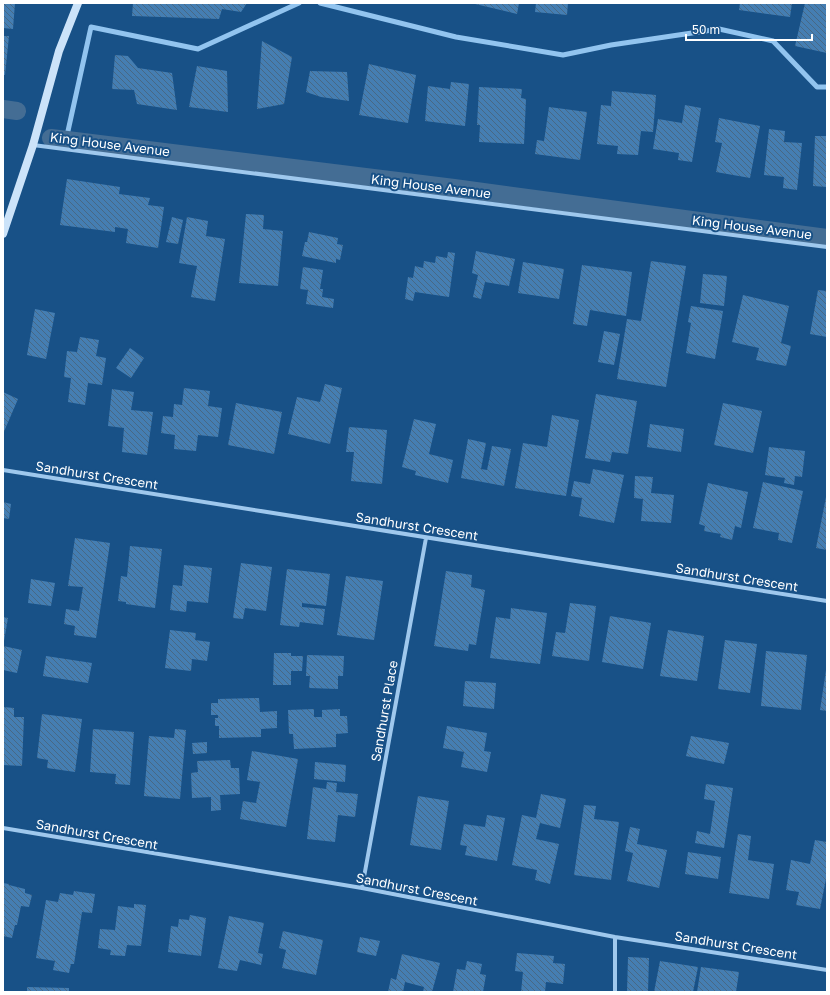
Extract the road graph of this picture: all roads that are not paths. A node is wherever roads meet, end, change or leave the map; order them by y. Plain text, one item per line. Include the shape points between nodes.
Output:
1 (78, 3) edge
2 (33, 145) junction
3 (3, 234) edge
4 (827, 247) edge
5 (3, 470) edge
6 (426, 538) junction
7 (827, 601) edge
8 (3, 828) edge
9 (362, 888) junction
10 (615, 937) junction
11 (827, 970) edge
12 (615, 992) edge

1 - 2 main road via 59,51
2 - 3 main road
2 - 4 street, King House Avenue
5 - 6 street, Sandhurst Crescent
6 - 7 street, Sandhurst Crescent
6 - 9 street, Sandhurst Place
8 - 9 street, Sandhurst Crescent
9 - 10 street, Sandhurst Crescent
10 - 11 street, Sandhurst Crescent
10 - 12 street

